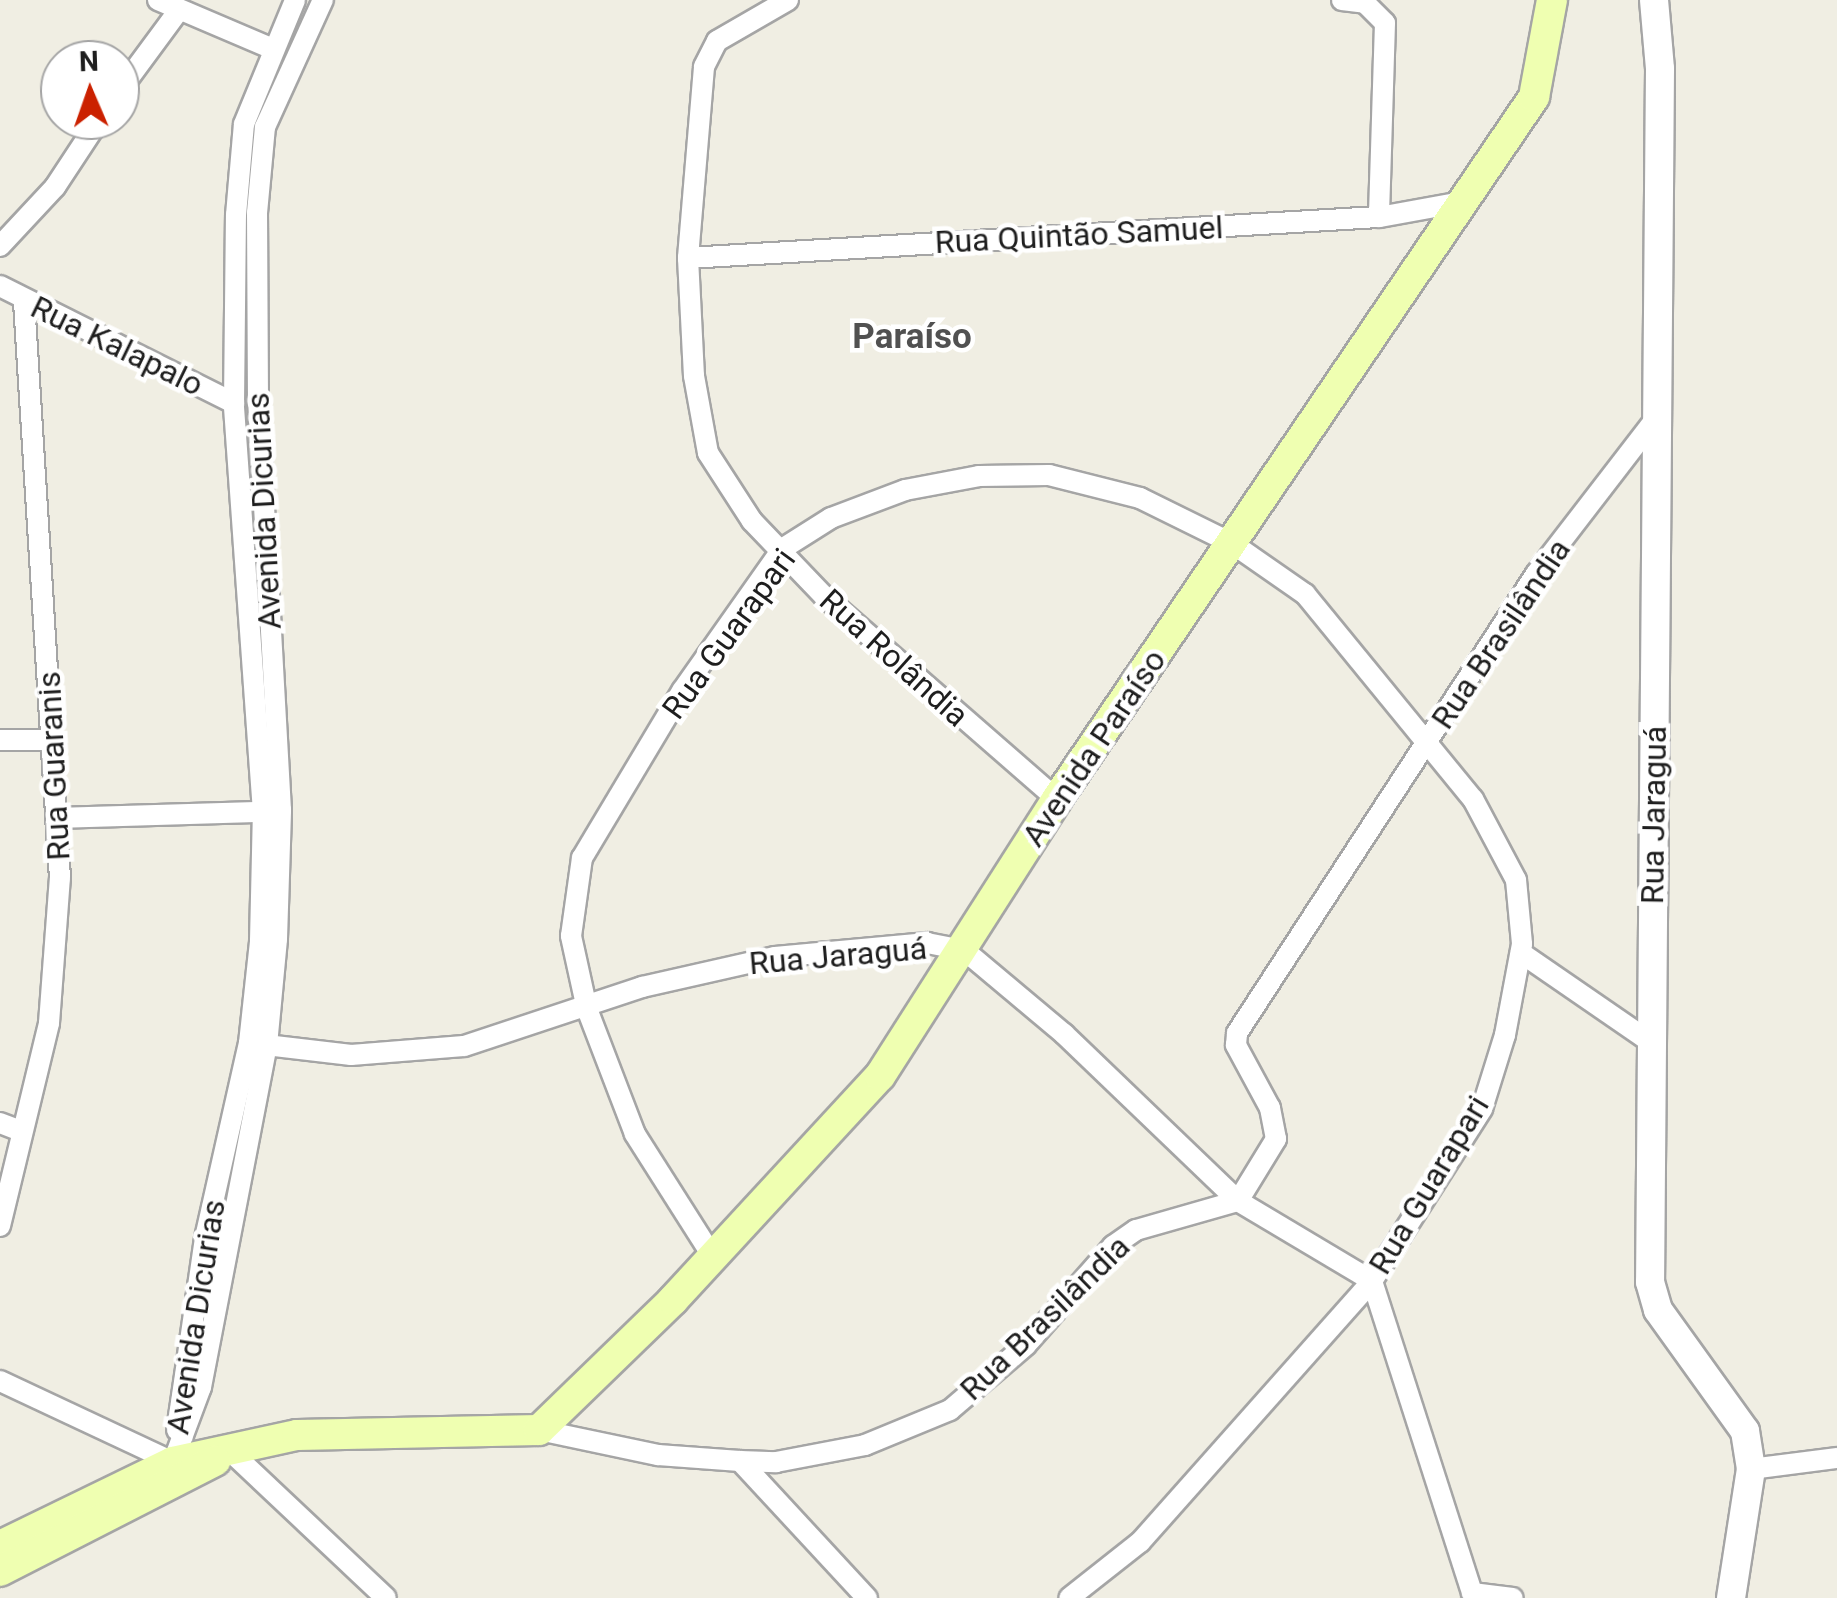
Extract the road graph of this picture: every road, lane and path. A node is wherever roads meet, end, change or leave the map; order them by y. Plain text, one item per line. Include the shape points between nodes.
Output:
1 (158, 0) edge
2 (295, 0) edge
3 (323, 0) edge
4 (788, 0) edge
5 (1342, 0) edge
6 (1552, 0) edge
7 (1654, 0) edge
8 (179, 10) junction
9 (273, 49) junction
10 (140, 63) edge
11 (86, 140) edge
12 (1469, 200) junction
13 (1379, 217) junction
14 (0, 246) edge
15 (688, 258) junction
16 (0, 286) edge
17 (24, 300) junction
18 (234, 403) junction
19 (1656, 418) junction
20 (1232, 544) junction
21 (782, 549) junction
22 (0, 740) edge
23 (53, 740) junction
24 (1428, 742) junction
25 (1057, 799) junction
26 (263, 812) junction
27 (57, 818) junction
28 (964, 950) junction
29 (1521, 952) junction
30 (588, 1009) junction
31 (1649, 1041) junction
32 (258, 1044) junction
33 (0, 1122) edge
34 (21, 1131) junction
35 (1238, 1201) junction
36 (0, 1226) edge
37 (713, 1257) junction
38 (1372, 1281) junction
39 (0, 1381) edge
40 (538, 1430) junction
41 (230, 1452) junction
42 (1837, 1458) edge
43 (740, 1461) junction
44 (173, 1462) junction
45 (1751, 1470) junction
46 (0, 1546) edge
47 (0, 1571) edge
48 (1470, 1595) edge
49 (386, 1598) edge
50 (867, 1598) edge
51 (1069, 1598) edge
52 (1513, 1598) edge
53 (1731, 1598) edge

1 - 8 street
2 - 9 street, Avenida Dicurias
3 - 32 street, Avenida Dicurias via 265,127 257,213 258,402 281,810
4 - 15 street, Rua Rolândia via 717,41 704,67
5 - 13 street via 1365,3 1385,22
6 - 12 main road, Avenida Paraíso via 1534,96
7 - 19 street, Rua Jaraguá via 1660,68
8 - 9 street
8 - 10 street
9 - 18 street, Avenida Dicurias via 244,124
11 - 14 street via 55,187
12 - 13 street, Rua Quintão Samuel
12 - 20 main road, Avenida Paraíso
13 - 15 street, Rua Quintão Samuel
15 - 21 street, Rua Rolândia via 694,376 708,453 752,521
16 - 17 street, Rua Kalapalo
17 - 18 street, Rua Kalapalo
17 - 23 street, Rua Guaranis
18 - 26 street, Avenida Dicurias
19 - 24 street, Rua Brasilândia via 1536,574
19 - 31 street, Rua Jaraguá
20 - 21 street, Rua Guarapari via 1140,498 1049,475 980,476 904,490 831,518
20 - 24 street, Rua Guarapari via 1304,594
20 - 25 main road, Avenida Paraíso
21 - 25 street, Rua Rolândia via 936,700
21 - 30 street, Rua Guarapari via 682,692 582,858 570,936
22 - 23 street
23 - 27 street, Rua Guaranis
24 - 29 street, Rua Guarapari via 1474,799 1516,880
24 - 35 street, Rua Brasilândia via 1237,1033 1236,1045 1270,1108 1276,1139
25 - 28 main road, Avenida Paraíso
26 - 27 street
26 - 32 street, Avenida Dicurias
27 - 34 street, Rua Guaranis via 60,878 49,1024
28 - 30 street, Rua Jaraguá via 927,943 775,957 642,987
28 - 35 street, Rua Jaraguá via 1064,1034
28 - 37 main road, Avenida Paraíso via 880,1076
29 - 31 street
29 - 38 street, Rua Guarapari via 1482,1109
30 - 32 street, Rua Jaraguá via 464,1046 352,1055
30 - 37 street, Rua Guarapari via 635,1134
31 - 45 street, Rua Jaraguá via 1650,1282 1658,1310 1745,1431
32 - 44 street, Avenida Dicurias via 205,1238
33 - 34 street
34 - 36 street, Rua Guaranis
35 - 38 street, Rua Jaraguá
35 - 43 street, Rua Brasilândia via 1136,1230 1112,1246 1026,1345 950,1410 865,1445 776,1462
37 - 40 main road, Avenida Paraíso
38 - 48 street
38 - 51 street, Rua Guarapari via 1140,1542
39 - 44 street
40 - 41 main road, Rua Brasilândia via 298,1436
40 - 43 street, Rua Brasilândia via 658,1455
41 - 44 main road
41 - 47 main road
41 - 49 street
42 - 45 street
43 - 50 street
44 - 46 main road
45 - 53 street, Rua Jaraguá
48 - 52 street

